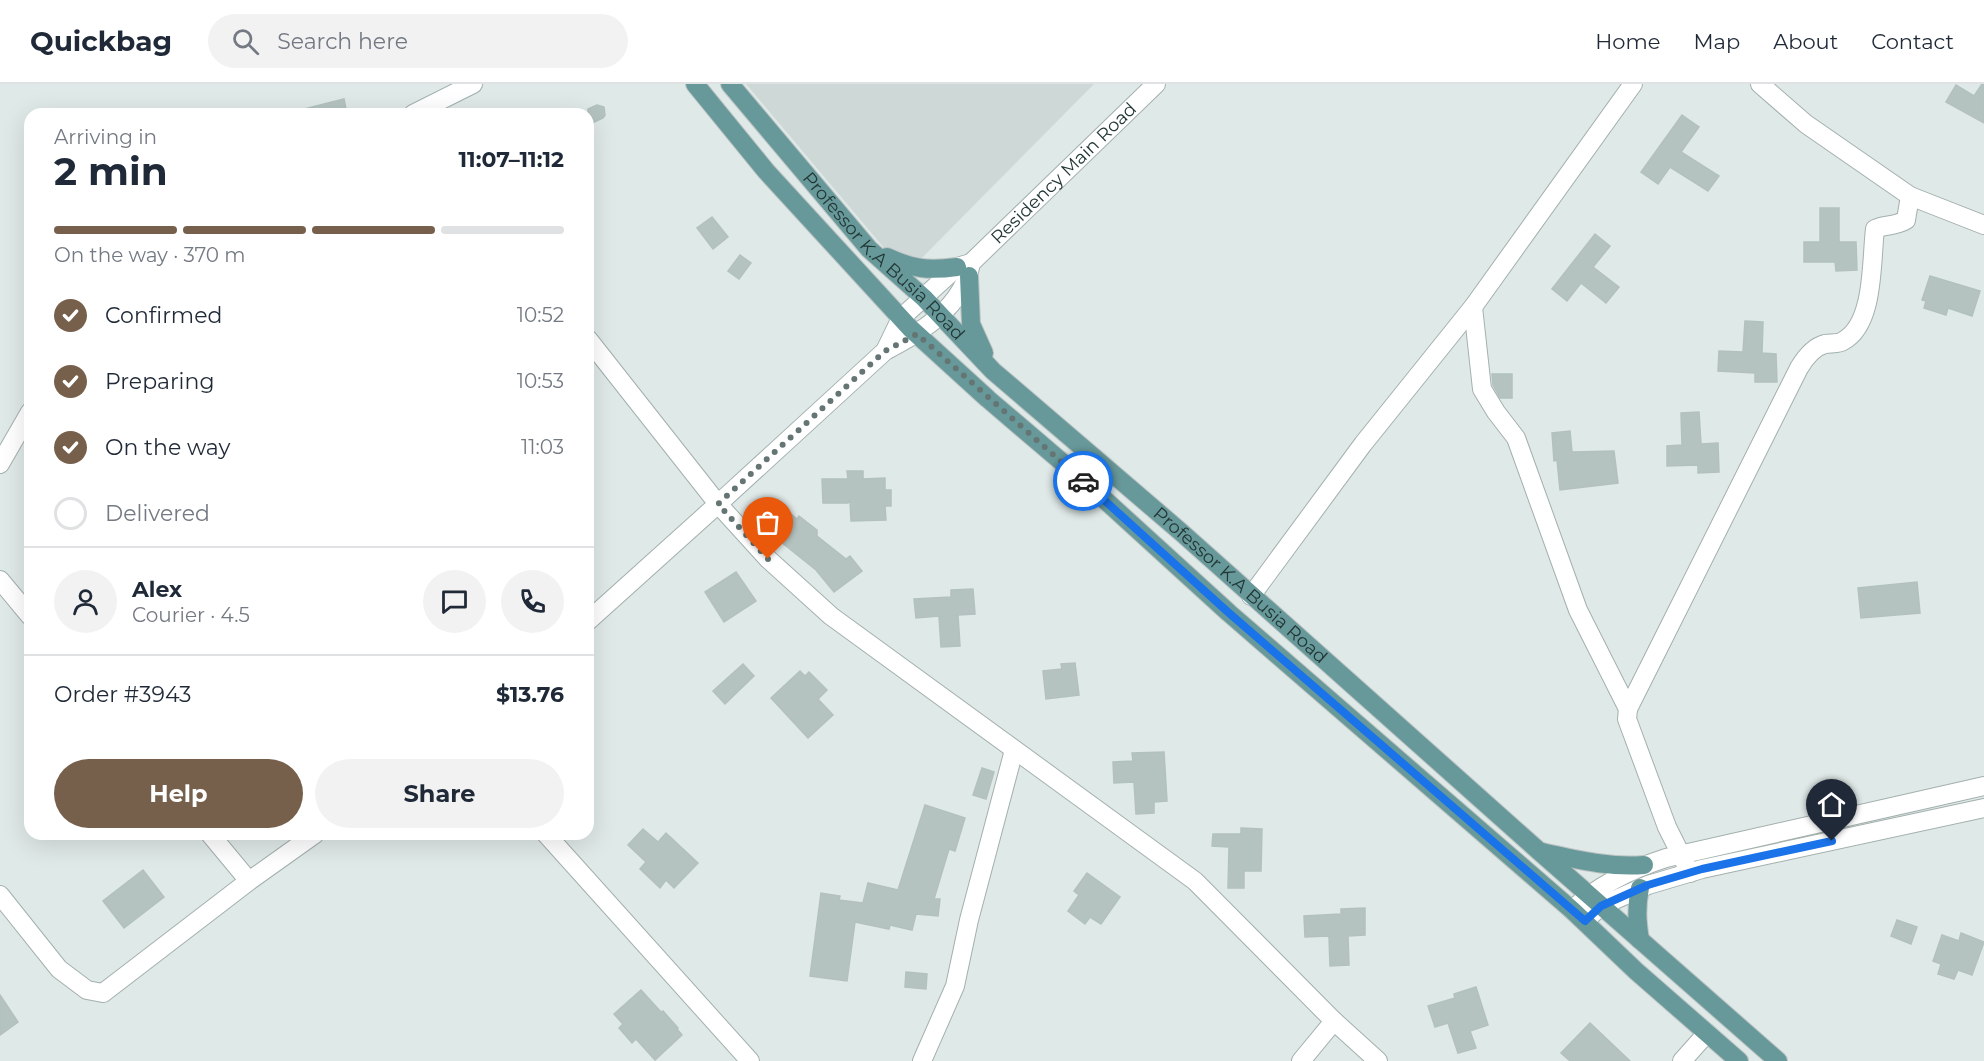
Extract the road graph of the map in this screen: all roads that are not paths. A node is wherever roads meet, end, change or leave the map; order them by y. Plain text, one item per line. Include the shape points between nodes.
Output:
1 (473, 84) edge
2 (695, 84) edge
3 (730, 84) edge
4 (1156, 84) edge
5 (1633, 84) edge
6 (1760, 84) edge
7 (425, 108) edge
8 (1910, 196) junction
9 (1984, 225) edge
10 (869, 249) junction
11 (966, 269) junction
12 (924, 298) junction
13 (1473, 306) junction
14 (941, 316) junction
15 (901, 318) junction
16 (917, 334) junction
17 (594, 347) edge
18 (885, 351) junction
19 (993, 371) junction
20 (24, 422) edge
21 (0, 464) edge
22 (718, 504) junction
23 (0, 580) edge
24 (1251, 596) junction
25 (24, 609) edge
26 (594, 616) edge
27 (1628, 709) junction
28 (1014, 750) junction
29 (1984, 786) edge
30 (1984, 808) edge
31 (215, 840) edge
32 (307, 840) edge
33 (551, 840) edge
34 (1540, 852) junction
35 (1681, 855) junction
36 (1644, 865) junction
37 (1690, 873) junction
38 (249, 881) junction
39 (1641, 888) junction
40 (0, 895) edge
41 (1595, 900) junction
42 (1579, 915) junction
43 (1640, 940) junction
44 (1334, 1021) junction
45 (1707, 1033) junction
46 (750, 1061) edge
47 (922, 1061) edge
48 (1301, 1061) edge
49 (1378, 1061) edge
50 (1682, 1061) edge
51 (1739, 1061) edge
52 (1778, 1061) edge

1 - 7 street
2 - 15 main road, Professor K.A Busia Road via 766,171
3 - 10 main road, Professor K.A Busia Road
4 - 11 street, Residency Main Road
5 - 13 street
6 - 8 street via 1806,124
8 - 9 street
8 - 27 street via 1906,220 1875,229 1868,296 1858,327 1843,342 1823,345 1807,355 1799,368
10 - 11 main road via 921,269
10 - 12 main road, Professor K.A Busia Road
11 - 12 street
11 - 14 street
11 - 19 main road via 971,324
12 - 14 main road, Professor K.A Busia Road
12 - 15 street
13 - 24 street via 1363,444
13 - 27 street via 1482,389 1516,438 1578,610
14 - 16 street
14 - 19 main road, Professor K.A Busia Road
15 - 16 main road, Professor K.A Busia Road
15 - 18 street
16 - 18 street
16 - 42 main road, Professor K.A Busia Road via 1229,613
17 - 22 street
18 - 22 street
19 - 24 main road, Professor K.A Busia Road
20 - 21 street
22 - 26 street
22 - 28 street via 768,559 831,616
23 - 25 street
24 - 34 main road, Professor K.A Busia Road
27 - 35 street via 1627,718
28 - 44 street via 1195,881
28 - 47 street via 955,986
29 - 35 street
30 - 37 street
31 - 38 street
32 - 38 street
33 - 46 street
34 - 36 main road via 1586,862
34 - 41 main road, Professor K.A Busia Road
35 - 36 street
35 - 37 street
36 - 41 street
37 - 39 street
38 - 40 street via 103,993 87,990 59,969
39 - 41 street
39 - 43 main road via 1637,905
41 - 42 street
41 - 43 main road, Professor K.A Busia Road
42 - 45 main road, Professor K.A Busia Road
43 - 52 main road, Professor K.A Busia Road
44 - 48 street
44 - 49 street
45 - 50 street
45 - 51 main road, Professor K.A Busia Road

